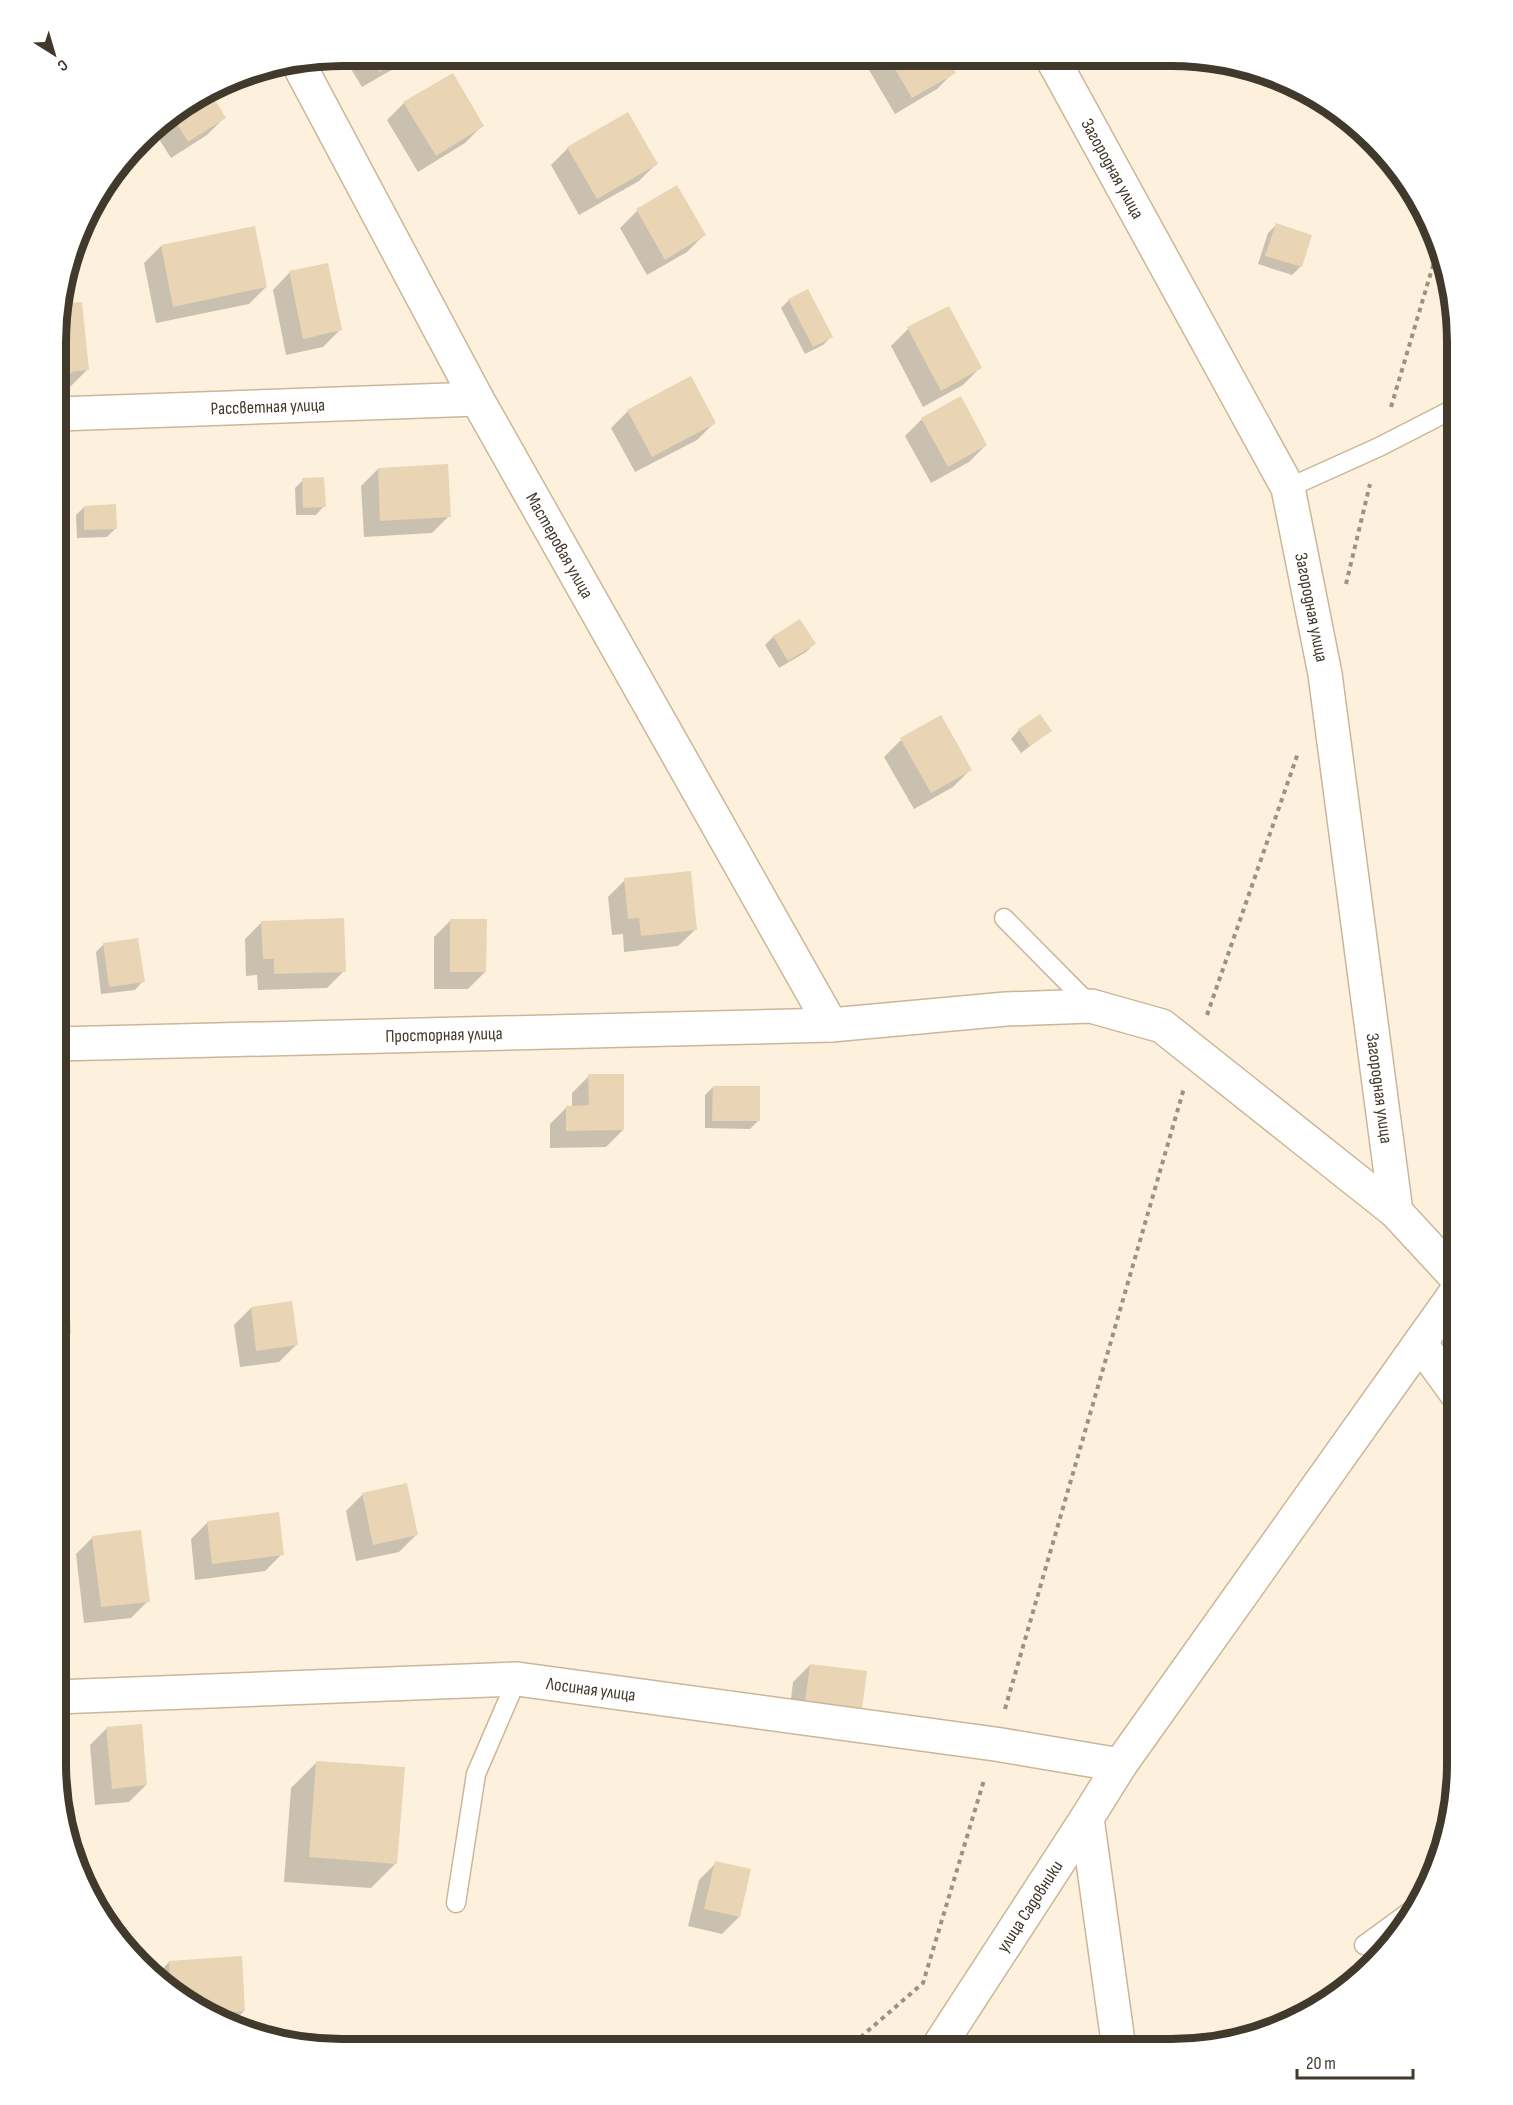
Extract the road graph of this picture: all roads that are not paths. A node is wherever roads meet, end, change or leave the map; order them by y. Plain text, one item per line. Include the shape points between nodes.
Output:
1 (1056, 66) edge
2 (301, 69) edge
3 (477, 399) junction
4 (1447, 412) edge
5 (66, 414) edge
6 (1288, 488) junction
7 (1004, 918) dead end
8 (1091, 1006) junction
9 (831, 1025) junction
10 (66, 1044) edge
11 (1396, 1212) junction
12 (1447, 1267) edge
13 (1447, 1305) edge
14 (1420, 1343) junction
15 (1447, 1380) edge
16 (517, 1680) junction
17 (66, 1697) edge
18 (1120, 1765) junction
19 (1088, 1818) junction
20 (456, 1903) dead end
21 (1396, 1921) edge
22 (1364, 1945) dead end
23 (944, 2039) edge
24 (1118, 2039) edge

1 - 6 street, Загородная улица
2 - 3 street, Мастеровая улица
3 - 5 street, Рассветная улица
3 - 9 street, Мастеровая улица
4 - 6 lane
6 - 11 street, Загородная улица via 1324,675
7 - 8 lane
8 - 9 street, Просторная улица via 1006,1009
8 - 11 street, Просторная улица via 1162,1026
9 - 10 street, Просторная улица
11 - 12 street, Просторная улица
13 - 14 street, улица Садовники
14 - 15 street
14 - 18 street, улица Садовники
16 - 17 street, Лосиная улица
16 - 18 street, Лосиная улица via 995,1744
16 - 20 lane via 476,1774
18 - 19 street, улица Садовники
19 - 23 street, улица Садовники
19 - 24 street
21 - 22 lane

